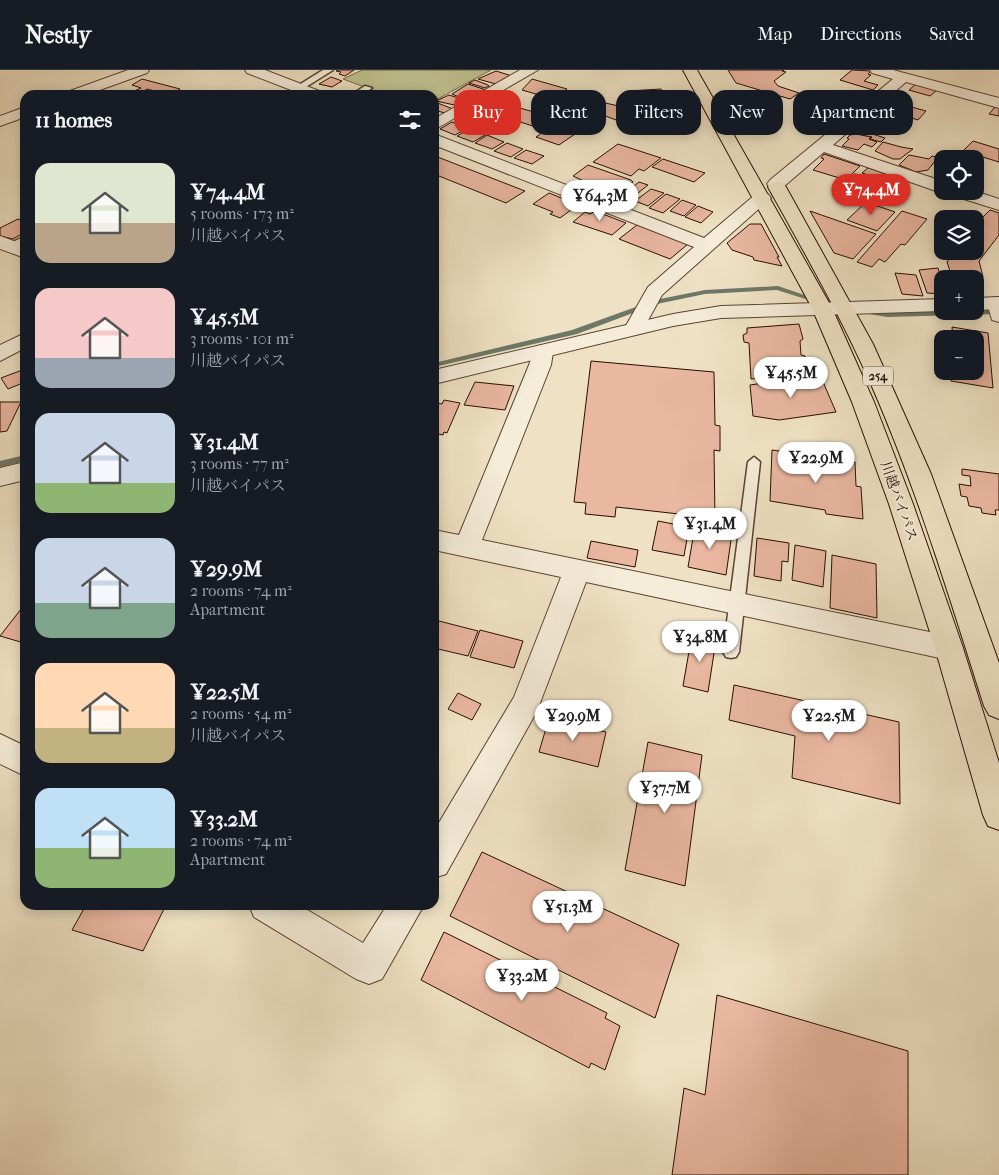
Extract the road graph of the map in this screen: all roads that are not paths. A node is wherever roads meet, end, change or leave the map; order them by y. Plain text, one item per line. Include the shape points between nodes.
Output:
1 (142, 70) edge
2 (252, 70) edge
3 (310, 70) edge
4 (329, 70) edge
5 (531, 70) edge
6 (690, 70) edge
7 (707, 70) edge
8 (877, 70) edge
9 (911, 75) edge
10 (291, 85) junction
11 (368, 88) dead end
12 (86, 90) edge
13 (304, 90) edge
14 (364, 90) edge
15 (999, 103) edge
16 (20, 114) edge
17 (0, 121) edge
18 (439, 121) edge
19 (439, 141) edge
20 (821, 146) junction
21 (934, 183) edge
22 (769, 191) junction
23 (984, 200) edge
24 (999, 205) edge
25 (707, 246) junction
26 (934, 305) edge
27 (984, 305) edge
28 (845, 307) junction
29 (999, 307) edge
30 (822, 308) junction
31 (634, 329) junction
32 (20, 342) edge
33 (542, 352) junction
34 (0, 354) edge
35 (439, 377) edge
36 (754, 462) dead end
37 (20, 472) edge
38 (0, 477) edge
39 (439, 541) edge
40 (467, 547) junction
41 (577, 570) junction
42 (737, 603) junction
43 (949, 648) junction
44 (731, 652) dead end
45 (991, 656) edge
46 (999, 706) edge
47 (0, 748) edge
48 (20, 759) edge
49 (999, 815) edge
50 (439, 853) edge
51 (274, 910) edge
52 (404, 910) edge

1 - 12 street
2 - 10 street
3 - 10 lane
4 - 10 lane
5 - 18 street
6 - 22 highway, 川越バイパス / 254
7 - 22 highway, 川越バイパス / 254
8 - 9 street
9 - 15 street
9 - 20 street
10 - 13 street
11 - 14 lane
16 - 17 street
19 - 25 street
20 - 21 street
20 - 22 street
22 - 25 street
22 - 28 highway, 川越バイパス / 254
22 - 30 highway, 川越バイパス / 254
23 - 24 street
25 - 31 street via 655,291
26 - 28 street
27 - 29 street
28 - 30 street
28 - 45 highway, 川越バイパス / 254 via 888,399
30 - 31 street via 721,312
30 - 43 highway, 川越バイパス / 254 via 863,402
31 - 33 street
32 - 34 street
33 - 35 street
33 - 40 street via 540,365
36 - 42 lane
37 - 38 street
39 - 40 street
40 - 41 street
41 - 42 street
41 - 50 street via 527,702
42 - 43 street
42 - 44 lane
43 - 49 highway, 川越バイパス / 254
45 - 46 highway, 川越バイパス / 254
47 - 48 street
51 - 52 street via 369,966

